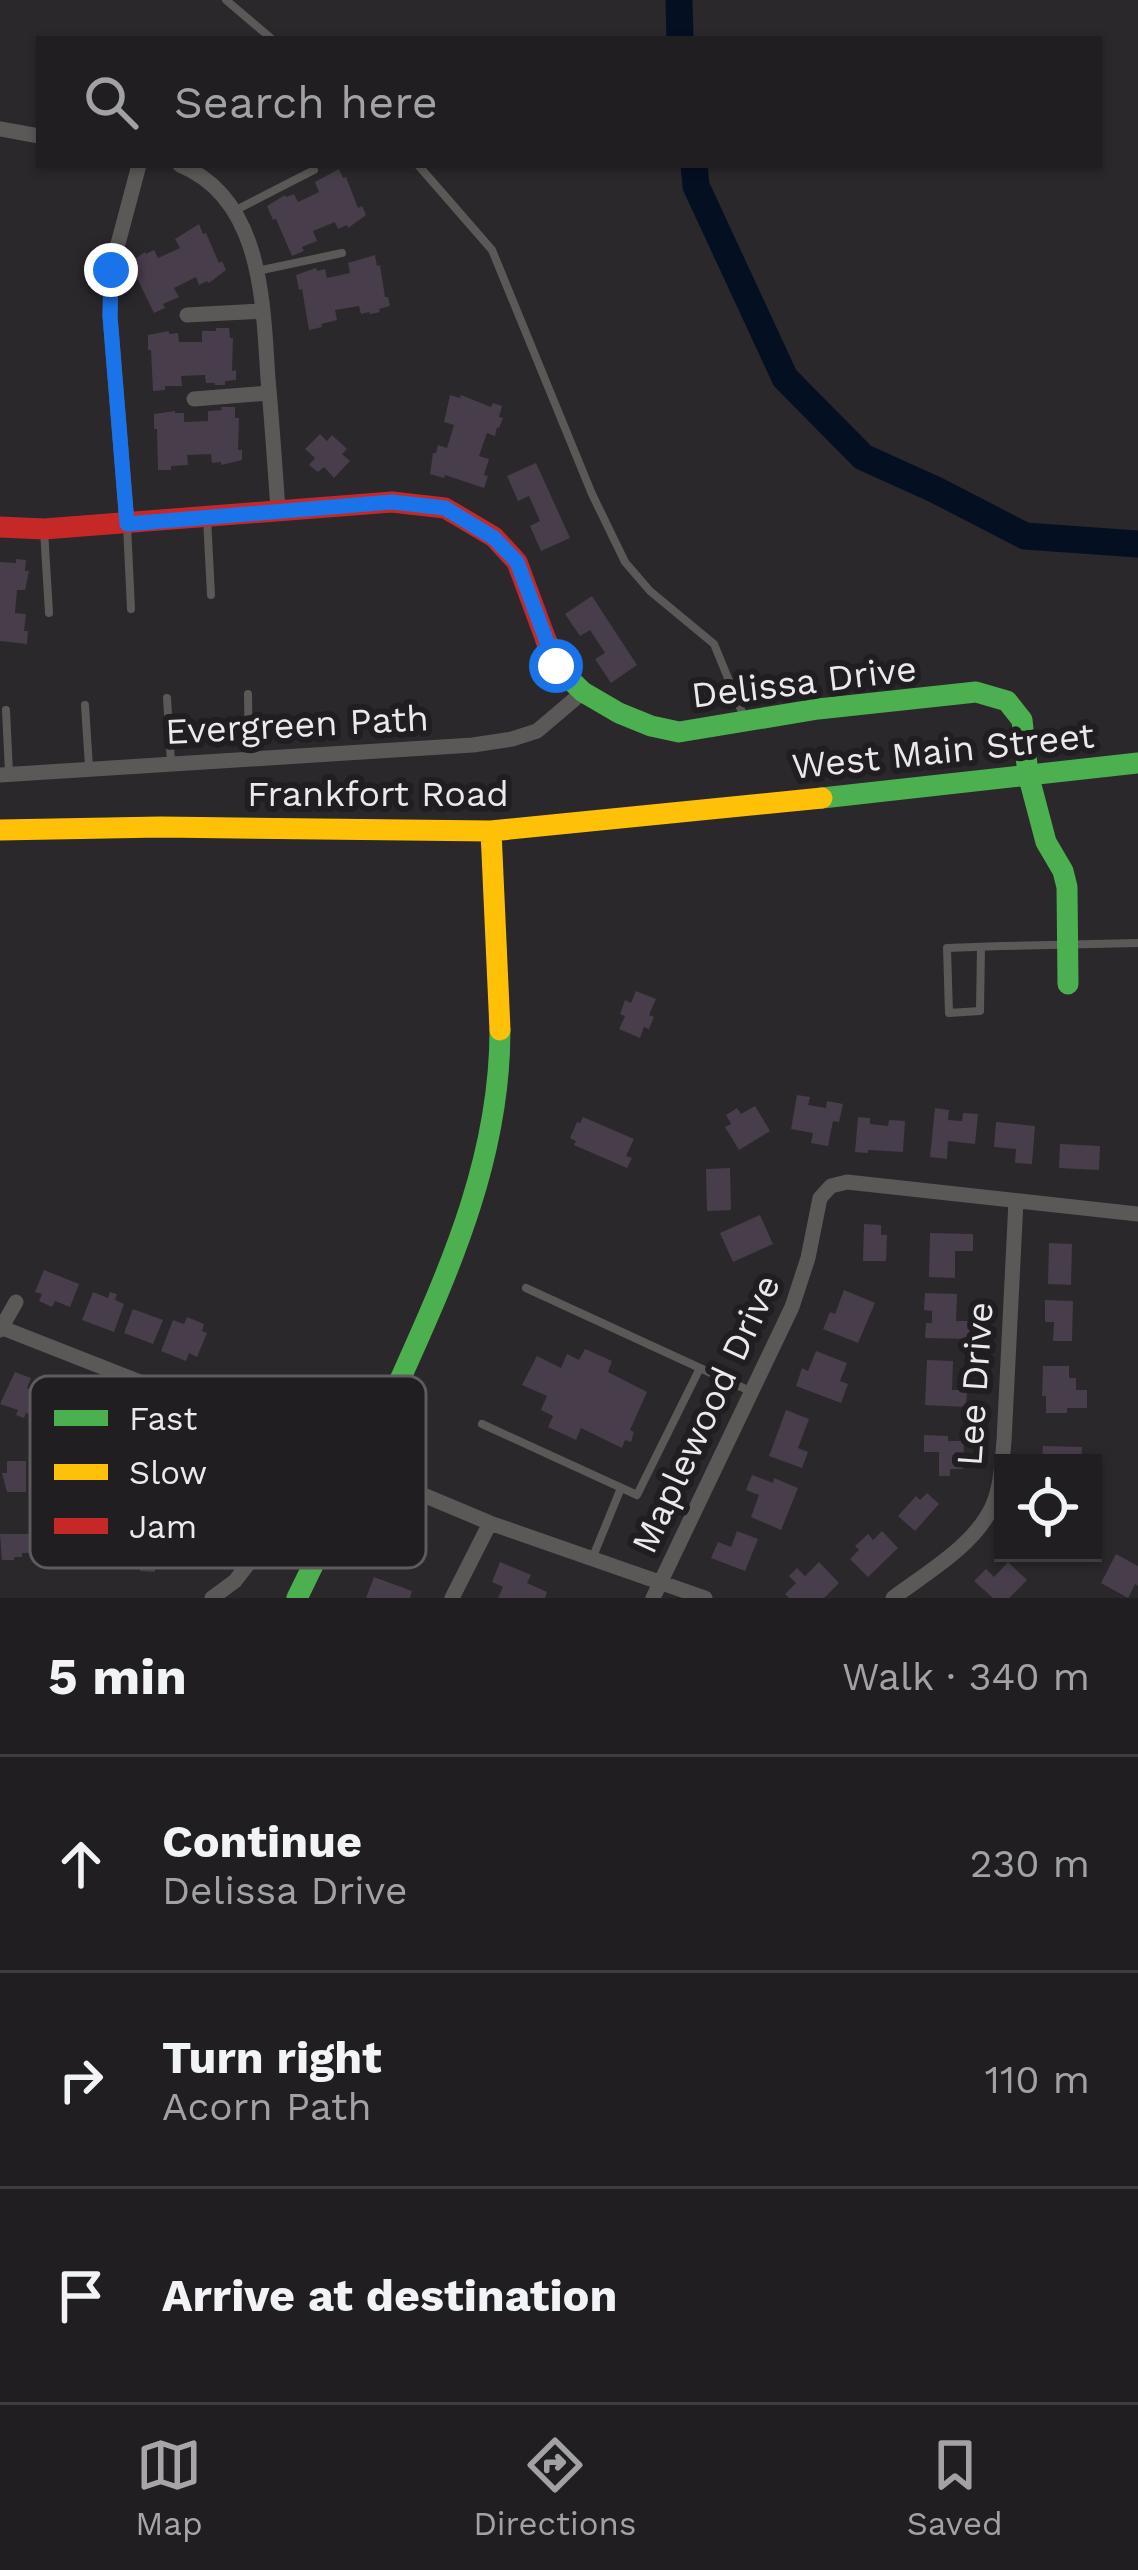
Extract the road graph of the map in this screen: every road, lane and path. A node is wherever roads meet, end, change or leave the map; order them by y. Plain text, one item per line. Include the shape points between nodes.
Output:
1 (226, 0) edge
2 (268, 36) edge
3 (0, 128) edge
4 (36, 135) edge
5 (138, 168) edge
6 (191, 168) edge
7 (421, 168) edge
8 (314, 170) dead end
9 (232, 212) junction
10 (342, 253) dead end
11 (257, 272) junction
12 (263, 311) junction
13 (187, 315) dead end
14 (269, 393) junction
15 (194, 398) dead end
16 (278, 510) junction
17 (207, 516) junction
18 (127, 524) junction
19 (0, 527) edge
20 (44, 529) junction
21 (211, 595) dead end
22 (130, 609) dead end
23 (49, 613) dead end
24 (583, 692) junction
25 (248, 694) dead end
26 (167, 698) dead end
27 (85, 705) dead end
28 (6, 710) dead end
29 (745, 721) junction
30 (249, 757) junction
31 (171, 762) junction
32 (1138, 763) edge
33 (90, 768) junction
34 (5, 774) edge
35 (1028, 774) junction
36 (755, 806) joint
37 (0, 830) edge
38 (491, 831) junction
39 (1138, 944) edge
40 (981, 946) junction
41 (1067, 946) junction
42 (1068, 984) dead end
43 (1016, 1201) junction
44 (1138, 1214) edge
45 (526, 1288) dead end
46 (16, 1302) dead end
47 (0, 1328) edge
48 (700, 1368) junction
49 (124, 1376) edge
50 (401, 1376) edge
51 (752, 1392) junction
52 (482, 1424) dead end
53 (621, 1488) junction
54 (426, 1496) edge
55 (490, 1523) junction
56 (592, 1559) junction
57 (245, 1568) edge
58 (311, 1568) edge
59 (657, 1591) edge
60 (212, 1598) edge
61 (297, 1598) edge
62 (452, 1598) edge
63 (705, 1598) edge
64 (893, 1598) edge

1 - 2 lane
3 - 4 street
5 - 18 street via 111,270
6 - 9 street
7 - 29 lane via 492,250 625,562 714,644
8 - 9 lane
9 - 11 street
10 - 11 lane
11 - 12 street
12 - 13 street
12 - 14 street
14 - 15 street
14 - 16 street
16 - 17 main road, Delissa Drive
16 - 24 main road, Delissa Drive via 419,503 467,520 517,562 556,666
17 - 18 main road, Delissa Drive
17 - 21 lane
18 - 20 main road, Delissa Drive
18 - 22 lane
19 - 20 main road, Delissa Drive
20 - 23 lane
24 - 29 main road, Delissa Drive via 679,732
24 - 30 street, Evergreen Path via 537,730 512,739
25 - 30 lane
26 - 31 lane
27 - 33 lane
28 - 34 lane
29 - 35 main road, Delissa Drive via 976,692 1006,701 1022,720
30 - 31 street, Evergreen Path
31 - 33 street, Evergreen Path
32 - 35 main road, West Main Street
33 - 34 street, Evergreen Path
35 - 36 main road, West Main Street
35 - 41 main road via 1046,842 1063,871
36 - 38 main road, Frankfort Road
37 - 38 main road, Frankfort Road
38 - 50 main road via 500,968 496,1106 475,1206
39 - 41 lane
40 - 40 lane via 980,1011 949,1013 947,948
40 - 41 lane
41 - 42 main road
43 - 44 street
43 - 51 street, Maplewood Drive via 831,1186 820,1198 792,1306
43 - 64 street, Lee Drive via 1004,1441 991,1509 963,1544
45 - 48 lane
46 - 47 street
47 - 49 street
48 - 51 lane
48 - 53 lane via 637,1496
51 - 59 street, Maplewood Drive
52 - 53 lane
53 - 56 lane
54 - 55 street
55 - 56 street
55 - 62 street
56 - 59 street
57 - 60 street
58 - 61 main road
59 - 63 street

